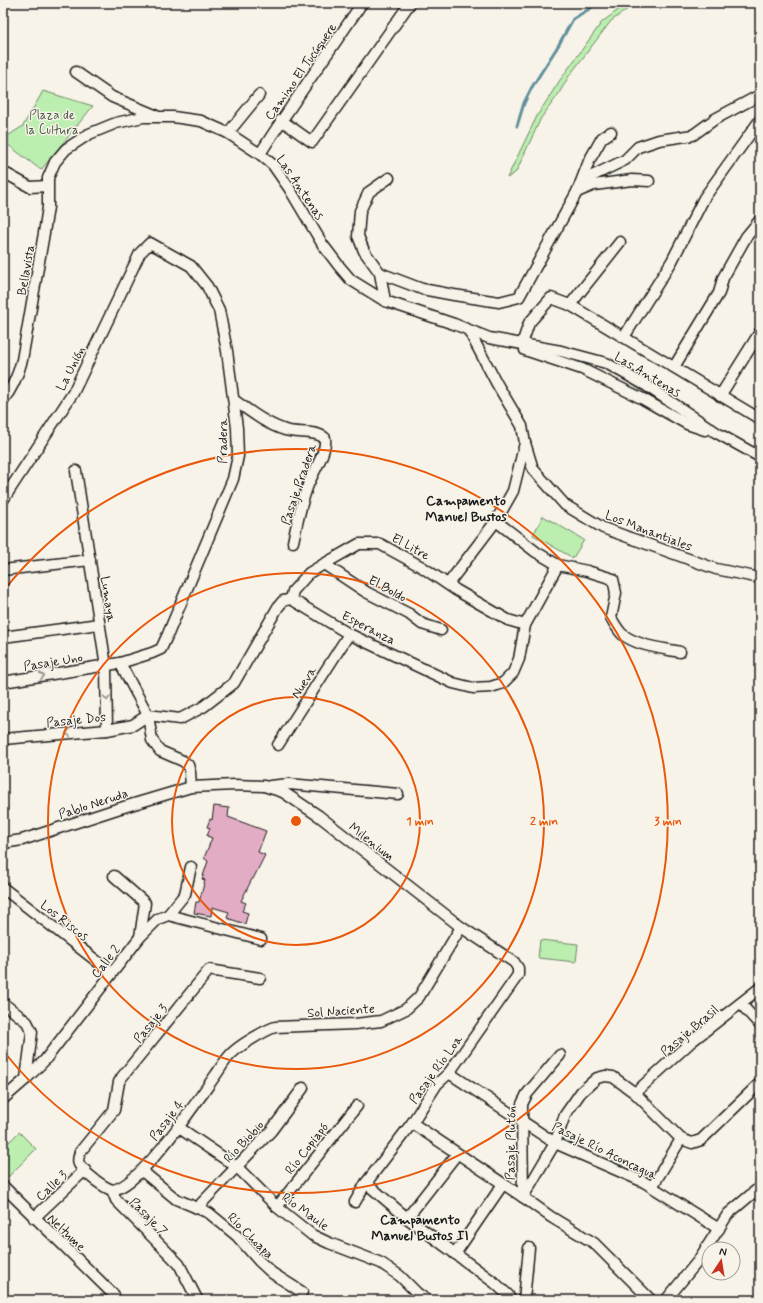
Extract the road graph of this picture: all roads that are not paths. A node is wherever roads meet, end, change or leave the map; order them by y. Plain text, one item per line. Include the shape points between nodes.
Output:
1 (362, 3) edge
2 (410, 3) edge
3 (76, 72) dead end
4 (259, 95) dead end
5 (760, 95) edge
6 (159, 117) junction
7 (281, 120) junction
8 (760, 120) edge
9 (611, 132) dead end
10 (228, 133) junction
11 (260, 154) junction
12 (3, 172) edge
13 (389, 178) dead end
14 (649, 182) dead end
15 (47, 186) junction
16 (577, 192) junction
17 (760, 220) edge
18 (620, 242) dead end
19 (150, 243) joint
20 (380, 273) junction
21 (385, 302) junction
22 (570, 305) junction
23 (469, 331) junction
24 (760, 332) edge
25 (624, 337) junction
26 (489, 338) junction
27 (522, 344) junction
28 (674, 367) junction
29 (720, 396) junction
30 (3, 400) edge
31 (234, 400) junction
32 (760, 419) edge
33 (717, 433) junction
34 (525, 443) junction
35 (760, 457) edge
36 (76, 471) dead end
37 (3, 500) edge
38 (496, 521) junction
39 (293, 542) dead end
40 (90, 560) junction
41 (324, 564) junction
42 (558, 565) junction
43 (3, 570) edge
44 (760, 578) edge
45 (448, 584) junction
46 (290, 599) junction
47 (99, 624) junction
48 (525, 625) junction
49 (441, 630) dead end
50 (349, 634) junction
51 (3, 637) edge
52 (680, 652) dead end
53 (120, 663) junction
54 (106, 666) junction
55 (3, 682) edge
56 (148, 715) junction
57 (107, 730) junction
58 (3, 739) edge
59 (278, 744) dead end
60 (264, 786) junction
61 (191, 787) junction
62 (398, 794) dead end
63 (3, 843) edge
64 (191, 868) dead end
65 (114, 876) dead end
66 (3, 888) edge
67 (168, 915) junction
68 (461, 927) junction
69 (140, 937) junction
70 (260, 939) dead end
71 (518, 968) joint
72 (112, 973) junction
73 (260, 978) dead end
74 (760, 988) edge
75 (3, 1003) edge
76 (740, 1004) junction
77 (760, 1026) edge
78 (231, 1054) joint
79 (560, 1055) dead end
80 (449, 1072) junction
81 (26, 1079) junction
82 (760, 1083) edge
83 (303, 1088) dead end
84 (636, 1093) junction
85 (3, 1099) edge
86 (357, 1106) dead end
87 (521, 1120) junction
88 (412, 1123) junction
89 (178, 1127) junction
90 (681, 1138) junction
91 (555, 1143) junction
92 (457, 1154) junction
93 (78, 1157) joint
94 (237, 1167) junction
95 (85, 1170) junction
96 (142, 1170) junction
97 (366, 1183) junction
98 (502, 1184) junction
99 (3, 1186) edge
100 (652, 1187) junction
101 (760, 1187) edge
102 (112, 1190) junction
103 (523, 1196) junction
104 (355, 1202) dead end
105 (277, 1207) junction
106 (197, 1208) junction
107 (34, 1218) junction
108 (408, 1218) junction
109 (719, 1230) junction
110 (529, 1248) dead end
111 (455, 1254) junction
112 (302, 1292) dead end
113 (114, 1296) dead end
114 (197, 1299) edge
115 (427, 1300) edge
116 (510, 1300) edge
117 (524, 1300) edge
118 (651, 1300) edge
119 (666, 1300) edge

1 - 7 street, Camino El Tucúquere
2 - 7 street via 312,142
3 - 6 street via 112,97
4 - 10 street
5 - 16 street via 715,119 693,135 659,140 638,147 625,160 590,177
6 - 10 street, Las Antenas via 201,121
6 - 15 street, Las Antenas via 143,117 116,123 89,134 66,149 55,162
7 - 11 street, Camino El Tucúquere
8 - 25 street via 704,198 672,261
9 - 16 street via 602,138 589,161
10 - 11 street, Las Antenas
11 - 21 street, Las Antenas via 273,165 323,245 351,280
12 - 15 street via 30,187
13 - 20 street via 369,192 360,211 358,236 364,251
14 - 16 street via 632,180 594,185
15 - 30 street, Bellavista via 48,207 22,360 18,378
16 - 20 street via 519,297 499,302 454,295 422,289
17 - 28 street via 742,244 723,278 719,293
18 - 22 street
19 - 31 street, Pradera via 191,266 207,286 219,310
19 - 37 street, La Unión via 140,253 73,393
20 - 21 street
21 - 23 street, Las Antenas
22 - 25 street
22 - 27 street via 552,298 529,323
23 - 26 street, Las Antenas
23 - 34 street, Los Manantiales via 522,426
24 - 29 street
25 - 28 street
26 - 27 street, Las Antenas
26 - 33 street, Las Antenas via 582,369 688,424
27 - 33 street, Las Antenas via 606,363 647,386
28 - 29 street
29 - 32 street
31 - 39 street, Pasaje Pradera via 269,424 287,431 325,438 320,460 300,510
31 - 53 street, Pradera via 238,456 233,479 168,634 161,649
33 - 35 street, Las Antenas
34 - 38 street via 513,491
34 - 44 street, Los Manantiales via 533,469 565,505 603,528 716,569
36 - 40 street, Lumaya
38 - 42 street via 536,552
38 - 45 street
40 - 43 street
40 - 47 street, Lumaya
41 - 45 street, El Litre via 359,544 380,544 422,566
41 - 46 street, El Litre via 309,573 293,591
41 - 49 street, El Boldo via 422,624
42 - 48 street, Esperanza
42 - 52 street via 586,570 613,579 616,594 611,618 621,633 634,641
45 - 48 street, El Litre via 508,620
46 - 50 street, Esperanza
46 - 56 street via 283,601 278,607 234,683 203,707 180,720
47 - 51 street
47 - 54 street, Lumaya
48 - 50 street, Esperanza via 519,659 513,673 503,683 491,688 473,688 453,683
50 - 59 street, Nueva
53 - 54 street, Pradera
53 - 56 street
55 -> 54 street, Pasaje Uno
54 -> 57 street, Lumaya
56 - 57 street, Pasaje Dos via 133,725
56 - 61 street via 152,740 160,751 188,765
57 -> 58 street, Pasaje Dos
60 - 61 street, Milenium via 235,784
60 - 62 street via 289,784
60 - 68 street, Milenium via 283,792 319,816
61 - 63 street, Pablo Neruda via 22,840
64 - 67 street, Calle 2 via 185,894
65 - 69 street via 145,903
66 - 72 street, Los Riscos
67 - 69 street, Calle 2 via 158,919
67 - 70 street
68 - 71 street, Milenium via 514,962
68 - 78 street, Sol Naciente via 419,997 406,1009 381,1022 275,1027 266,1030
69 - 72 street, Calle 2
71 - 80 street, Pasaje Río Loa via 518,976
72 - 81 street, Calle 2 via 45,1060
73 - 93 street, Pasaje 3 via 209,970 122,1077 114,1110
74 - 76 street, Pasaje Brasil
75 - 81 street via 27,1022 32,1032
76 - 77 street
76 - 84 street, Pasaje Brasil via 692,1041
78 - 89 street, Pasaje 4
79 - 87 street, Pasaje Plutón via 527,1094 522,1104
80 - 87 street, Pasaje Río Aconcagua
80 - 88 street, Pasaje Río Loa via 437,1084
81 - 85 street, Calle 2
82 - 90 street via 702,1140 692,1143
83 - 94 street, Río Biobio via 271,1131
84 - 90 street
84 - 91 street via 613,1077 597,1078 581,1092 565,1115
86 - 105 street, Río Copiapó
87 - 91 street, Pasaje Río Aconcagua
87 - 103 street, Pasaje Plutón
88 - 92 street
88 - 97 street, Pasaje Río Loa
89 - 94 street, Río Maule
89 - 96 street, Pasaje 4
90 - 100 street
91 - 100 street, Pasaje Río Aconcagua
91 - 103 street
92 - 98 street
92 - 108 street
93 - 95 street, Pasaje 7 via 79,1164
94 - 105 street, Río Maule
94 - 106 street, Río Biobio
95 - 102 street, Pasaje 7 via 104,1187
95 - 107 street, Calle 3
96 - 102 street, Pasaje 4 via 118,1190
96 - 106 street, Río Choapa via 176,1199
97 - 104 street, Pasaje Río Loa
97 - 108 street
98 - 103 street
98 - 111 street
99 - 107 street, Neltume
100 - 109 street, Pasaje Río Aconcagua
101 - 109 street via 728,1214
102 - 114 street, Pasaje 7 via 116,1200 179,1264
103 - 118 street via 551,1217 594,1243
105 - 115 street, Río Maule via 312,1235 381,1263
106 - 112 street, Río Choapa via 209,1213 237,1236 272,1273
107 - 113 street, Neltume
108 - 111 street
109 - 119 street
110 - 117 street
111 - 116 street via 495,1283

